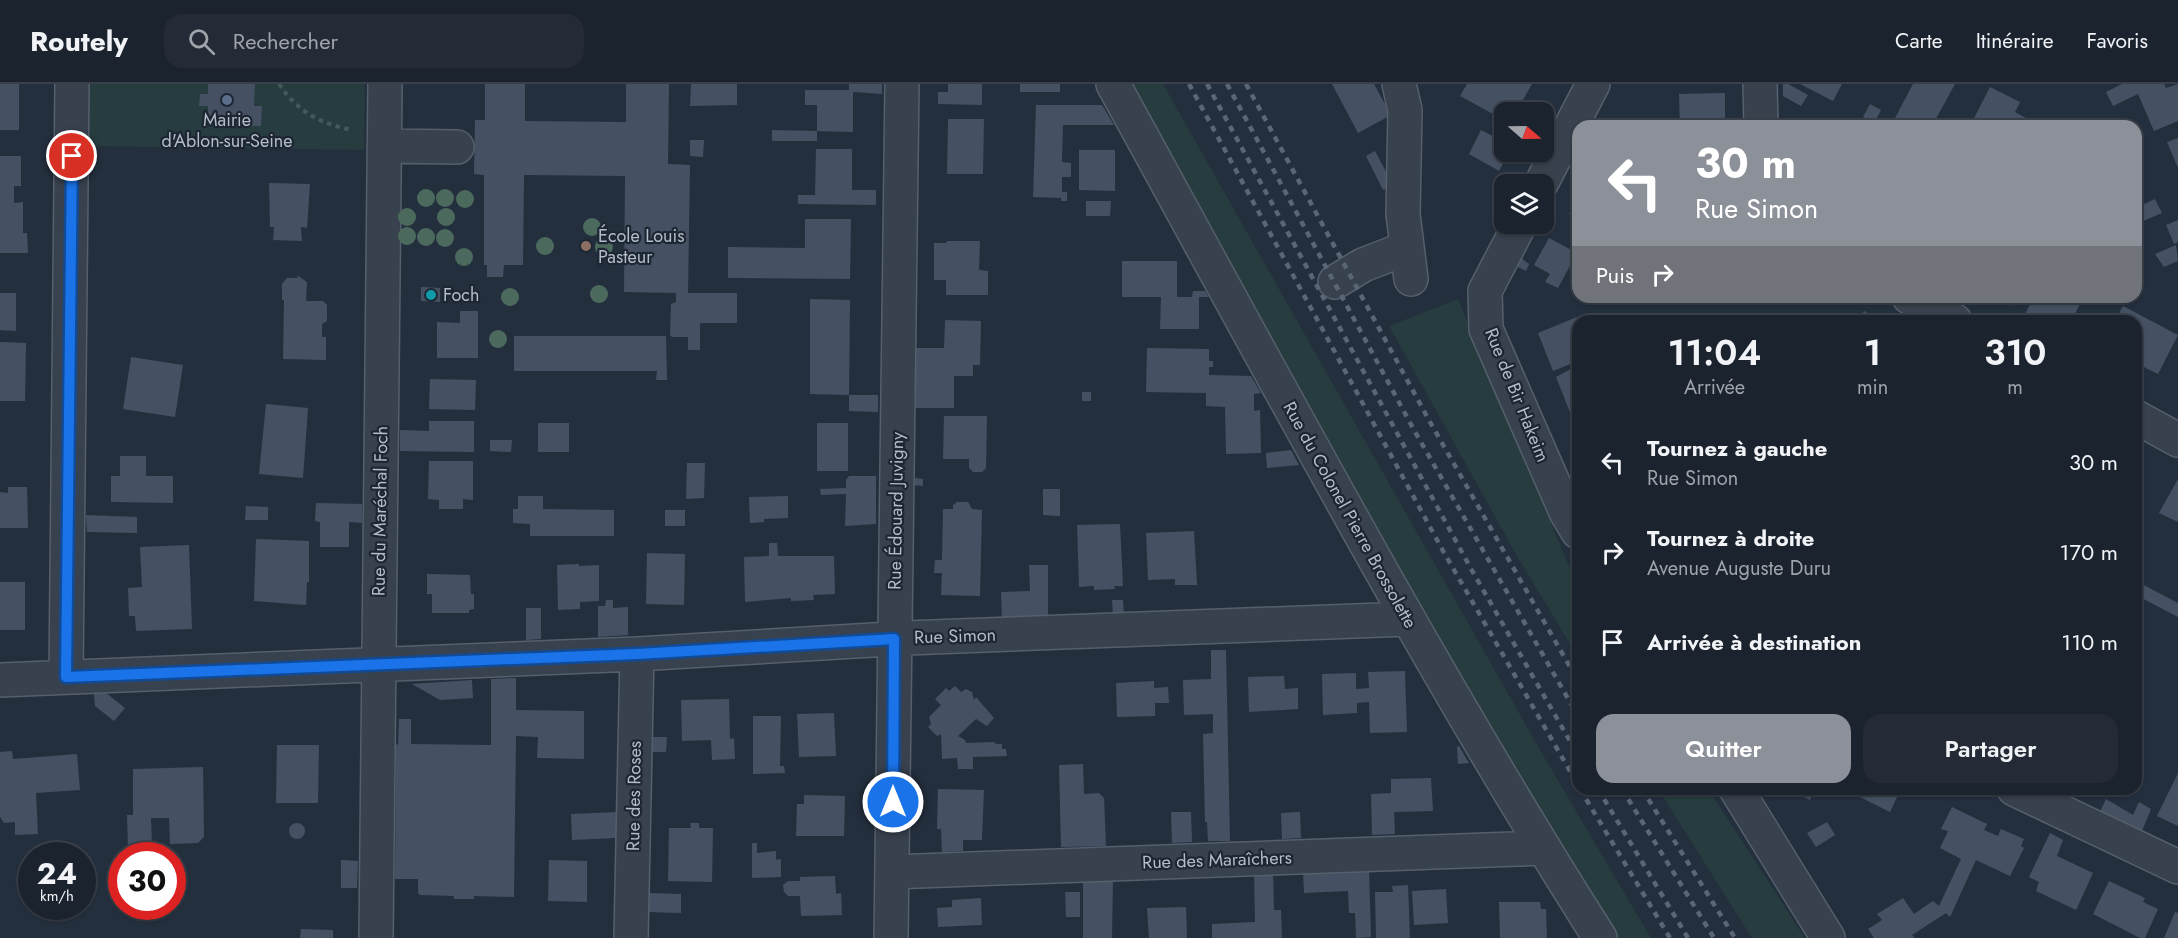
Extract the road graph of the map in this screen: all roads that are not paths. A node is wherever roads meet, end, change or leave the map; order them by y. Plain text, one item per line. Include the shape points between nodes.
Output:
1 (72, 84) edge
2 (385, 84) edge
3 (902, 84) edge
4 (1113, 84) edge
5 (1399, 84) edge
6 (1593, 84) edge
7 (1760, 84) edge
8 (1574, 120) edge
9 (1761, 120) edge
10 (1572, 124) edge
11 (384, 142) junction
12 (458, 147) dead end
13 (1545, 174) edge
14 (1515, 234) edge
15 (1335, 282) dead end
16 (1920, 303) edge
17 (1944, 315) edge
18 (2142, 420) edge
19 (2178, 440) edge
20 (1572, 522) edge
21 (1407, 619) junction
22 (894, 639) junction
23 (637, 654) junction
24 (378, 664) junction
25 (66, 677) junction
26 (0, 680) edge
27 (1740, 795) edge
28 (2027, 795) edge
29 (1543, 848) junction
30 (2178, 867) edge
31 (892, 872) junction
32 (376, 938) edge
33 (631, 938) edge
34 (891, 938) edge
35 (1600, 938) edge
36 (1828, 938) edge

1 - 25 street
2 - 11 street, Rue du Maréchal Foch
3 - 22 street, Rue Édouard Juvigny
4 - 21 street, Rue du Colonel Pierre Brossolette
5 - 15 street via 1405,110 1403,214 1409,264 1363,265
6 - 8 street
7 - 9 street
10 - 13 street
11 - 12 street
11 - 24 street, Rue du Maréchal Foch
14 - 20 street, Rue de Bir Hakeim via 1485,291 1486,329
16 - 17 street
18 - 19 street
21 - 22 street, Rue Simon
21 - 29 street, Rue du Colonel Pierre Brossolette
22 - 23 street, Rue Simon
22 - 31 street, Rue Édouard Juvigny
23 - 24 street, Rue Simon
23 - 33 street, Rue des Roses
24 - 25 street, Rue Simon
24 - 32 street, Rue du Maréchal Foch
25 - 26 street, Rue Simon
27 - 36 street
28 - 30 street
29 - 31 street, Rue des Maraîchers
29 - 35 street, Rue du Colonel Pierre Brossolette
31 - 34 street, Rue Édouard Juvigny

